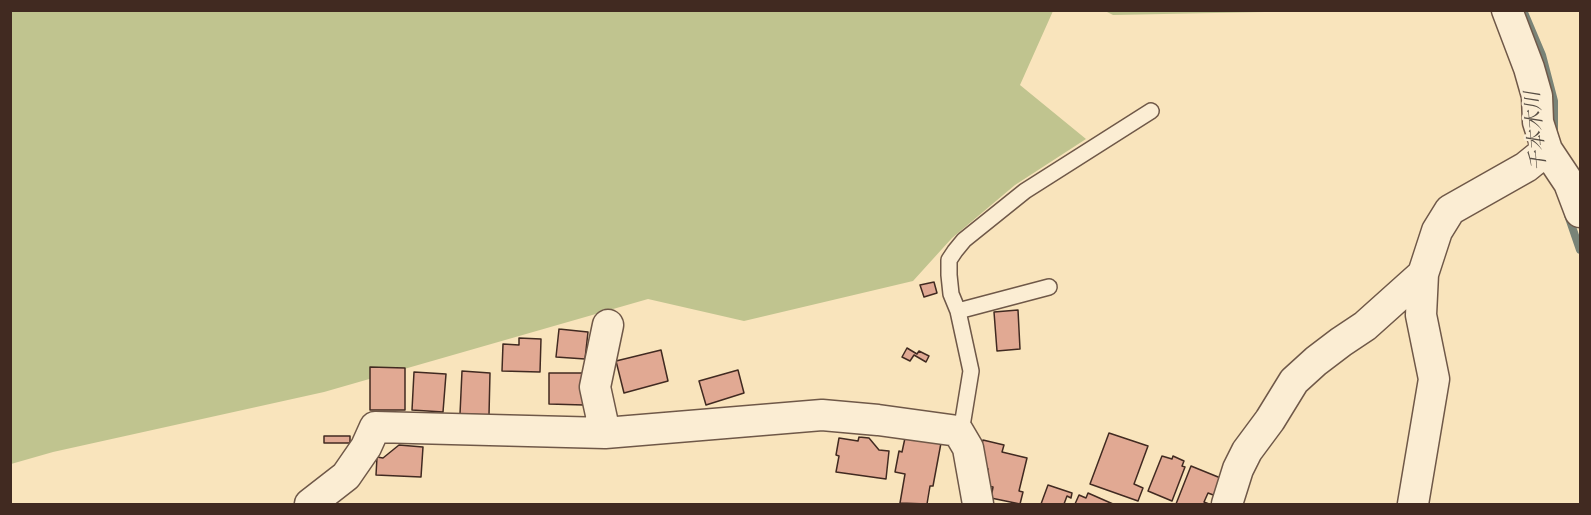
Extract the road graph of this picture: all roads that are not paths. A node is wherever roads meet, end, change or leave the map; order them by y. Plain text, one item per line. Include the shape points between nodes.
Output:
1 (1507, 10) edge
2 (1151, 111) dead end
3 (1547, 150) junction
4 (1581, 212) edge
5 (1423, 274) junction
6 (1049, 287) dead end
7 (958, 311) junction
8 (609, 325) dead end
9 (958, 431) junction
10 (605, 433) junction
11 (310, 504) edge
12 (978, 504) edge
13 (1227, 504) edge
14 (1413, 504) edge

1 - 3 street via 1535,87 1538,122
2 - 7 lane via 1025,191 964,240 949,260 951,294
3 - 4 street via 1569,183
3 - 5 street via 1526,167 1450,210 1437,231
5 - 13 street via 1294,381 1247,451
5 - 14 street via 1421,315 1434,379
6 - 7 lane
7 - 9 lane via 971,370
8 - 10 street via 595,387
9 - 10 street via 822,415
9 - 12 street via 968,448
10 - 11 street via 375,427 346,476

